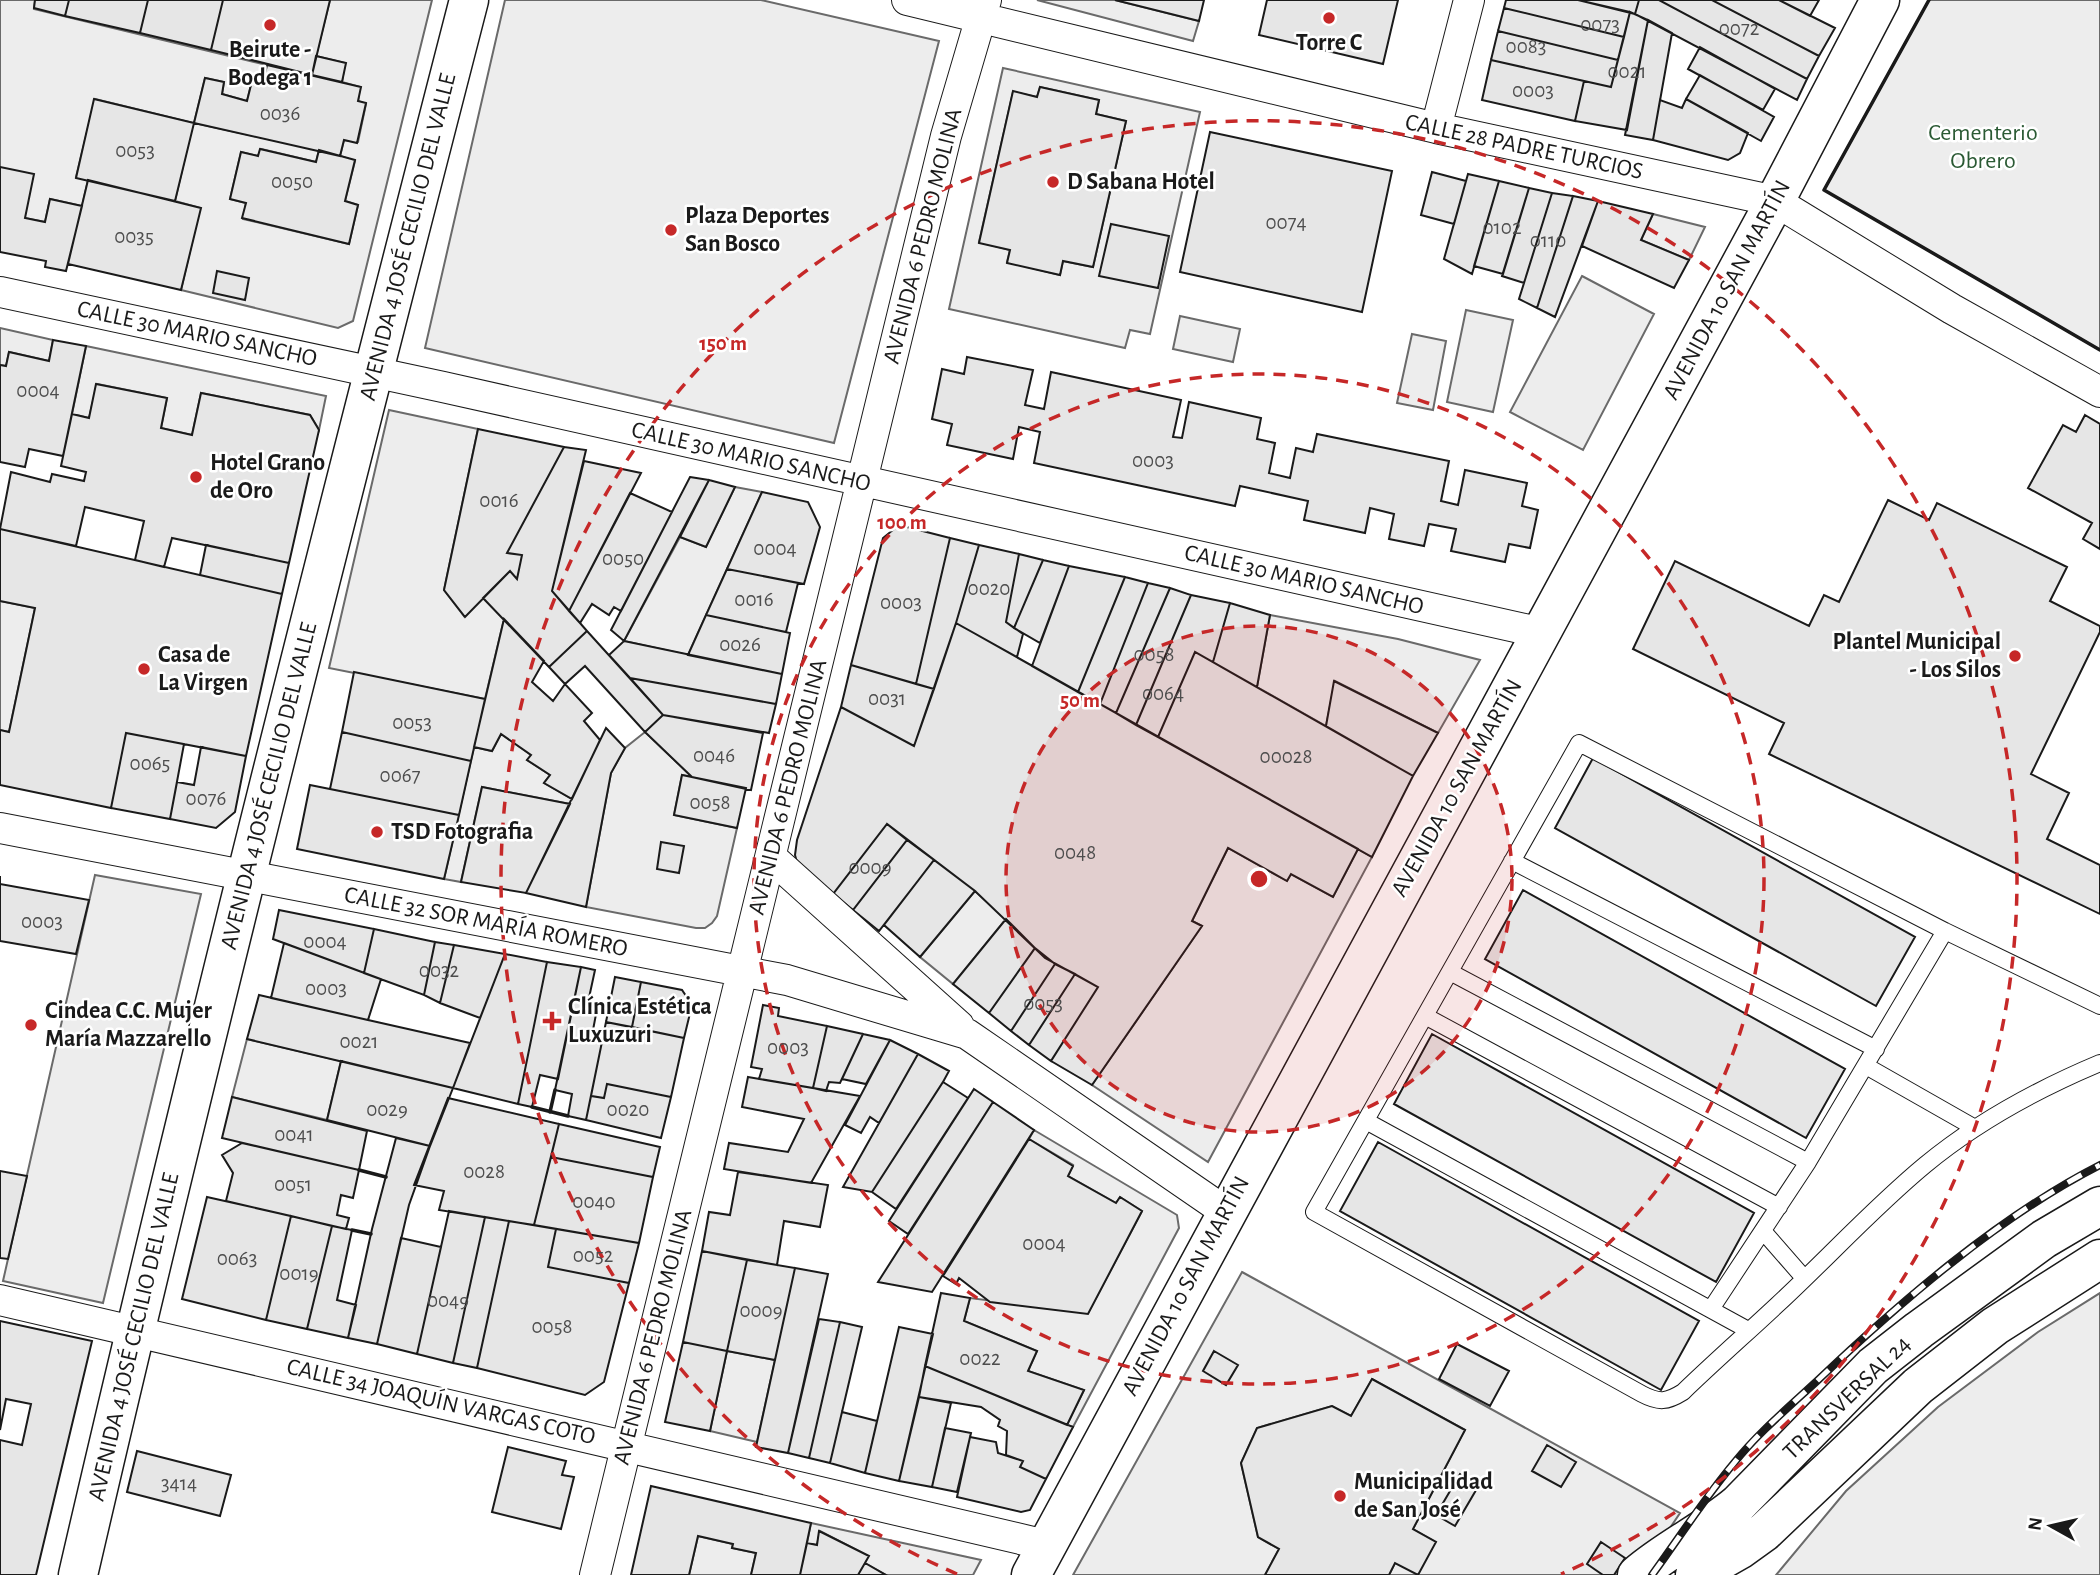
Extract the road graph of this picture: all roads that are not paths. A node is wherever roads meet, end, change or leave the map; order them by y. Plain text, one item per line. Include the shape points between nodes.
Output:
1 (469, 0) edge
2 (907, 0) edge
3 (1469, 0) edge
4 (1880, 0) edge
5 (983, 9) edge
6 (1436, 128) junction
7 (1775, 201) junction
8 (0, 292) edge
9 (374, 372) junction
10 (2100, 392) edge
11 (863, 482) junction
12 (1542, 633) junction
13 (0, 828) edge
14 (772, 859) junction
15 (1512, 861) junction
16 (245, 876) junction
17 (1945, 931) junction
18 (742, 972) junction
19 (1450, 972) junction
20 (2100, 1006) edge
21 (1425, 1016) junction
22 (967, 1034) junction
23 (1876, 1049) junction
24 (2100, 1062) edge
25 (1866, 1066) junction
26 (1366, 1121) junction
27 (1975, 1128) junction
28 (1808, 1162) junction
29 (1779, 1206) junction
30 (2100, 1206) edge
31 (1226, 1212) junction
32 (1763, 1231) junction
33 (2100, 1259) edge
34 (1804, 1278) junction
35 (0, 1300) edge
36 (1711, 1309) junction
37 (1748, 1330) junction
38 (135, 1331) junction
39 (626, 1445) junction
40 (1039, 1560) edge
41 (78, 1575) edge
42 (595, 1575) edge
43 (1637, 1575) edge
44 (1696, 1575) edge

1 - 9 street, AVENIDA 4 JOSÉ CECILIO DEL VALLE
2 - 5 street, CALLE 28 PADRE TURCIOS
3 - 6 street
4 - 7 street, AVENIDA 10 SAN MARTÍN
5 - 6 street, CALLE 28 PADRE TURCIOS
5 - 11 street, AVENIDA 6 PEDRO MOLINA via 947,136
6 - 7 street, CALLE 28 PADRE TURCIOS
7 - 10 street, CALLE 28 PADRE TURCIOS
7 - 12 street, AVENIDA 10 SAN MARTÍN
8 - 9 street, CALLE 30 MARIO SANCHO
9 - 11 street, CALLE 30 MARIO SANCHO
9 - 16 street, AVENIDA 4 JOSÉ CECILIO DEL VALLE
11 - 12 street, CALLE 30 MARIO SANCHO
11 - 14 street, AVENIDA 6 PEDRO MOLINA
12 - 31 street, AVENIDA 10 SAN MARTÍN
13 - 16 street, CALLE 32 SOR MARÍA ROMERO
14 - 18 street, AVENIDA 6 PEDRO MOLINA
14 - 22 street, CALLE 32 SOR MARÍA ROMERO
15 - 17 lane via 1579,743
15 - 19 lane
15 - 23 lane
16 - 18 street, CALLE 32 SOR MARÍA ROMERO
16 - 38 street, AVENIDA 4 JOSÉ CECILIO DEL VALLE
17 - 20 lane
17 - 23 lane
18 - 22 street, CALLE 32 SOR MARÍA ROMERO via 799,983
18 - 39 street, AVENIDA 6 PEDRO MOLINA
19 - 21 lane
19 - 28 lane
21 - 26 lane
21 - 29 lane
22 - 31 street, CALLE 32 SOR MARÍA ROMERO
23 - 25 lane
24 - 27 lane via 2024,1098
25 - 27 lane
25 - 28 lane
26 - 36 lane
26 - 37 lane via 1314,1212 1642,1394 1656,1401 1670,1400
27 - 34 lane via 1926,1164
28 - 29 lane
29 - 32 lane
30 - 43 street, TRANSVERSAL 24 via 2044,1239 1873,1366 1718,1521
31 - 40 street, AVENIDA 10 SAN MARTÍN
32 - 34 lane
32 - 36 lane
33 - 44 street, TRANSVERSAL 24 via 1995,1326 1918,1385 1764,1532
34 - 37 lane
35 - 38 street, CALLE 34 JOAQUÍN VARGAS COTO
36 - 37 lane
38 - 39 street, CALLE 34 JOAQUÍN VARGAS COTO
38 - 41 street, AVENIDA 4 JOSÉ CECILIO DEL VALLE
39 - 40 street, CALLE 34 JOAQUÍN VARGAS COTO
39 - 42 street, AVENIDA 6 PEDRO MOLINA

